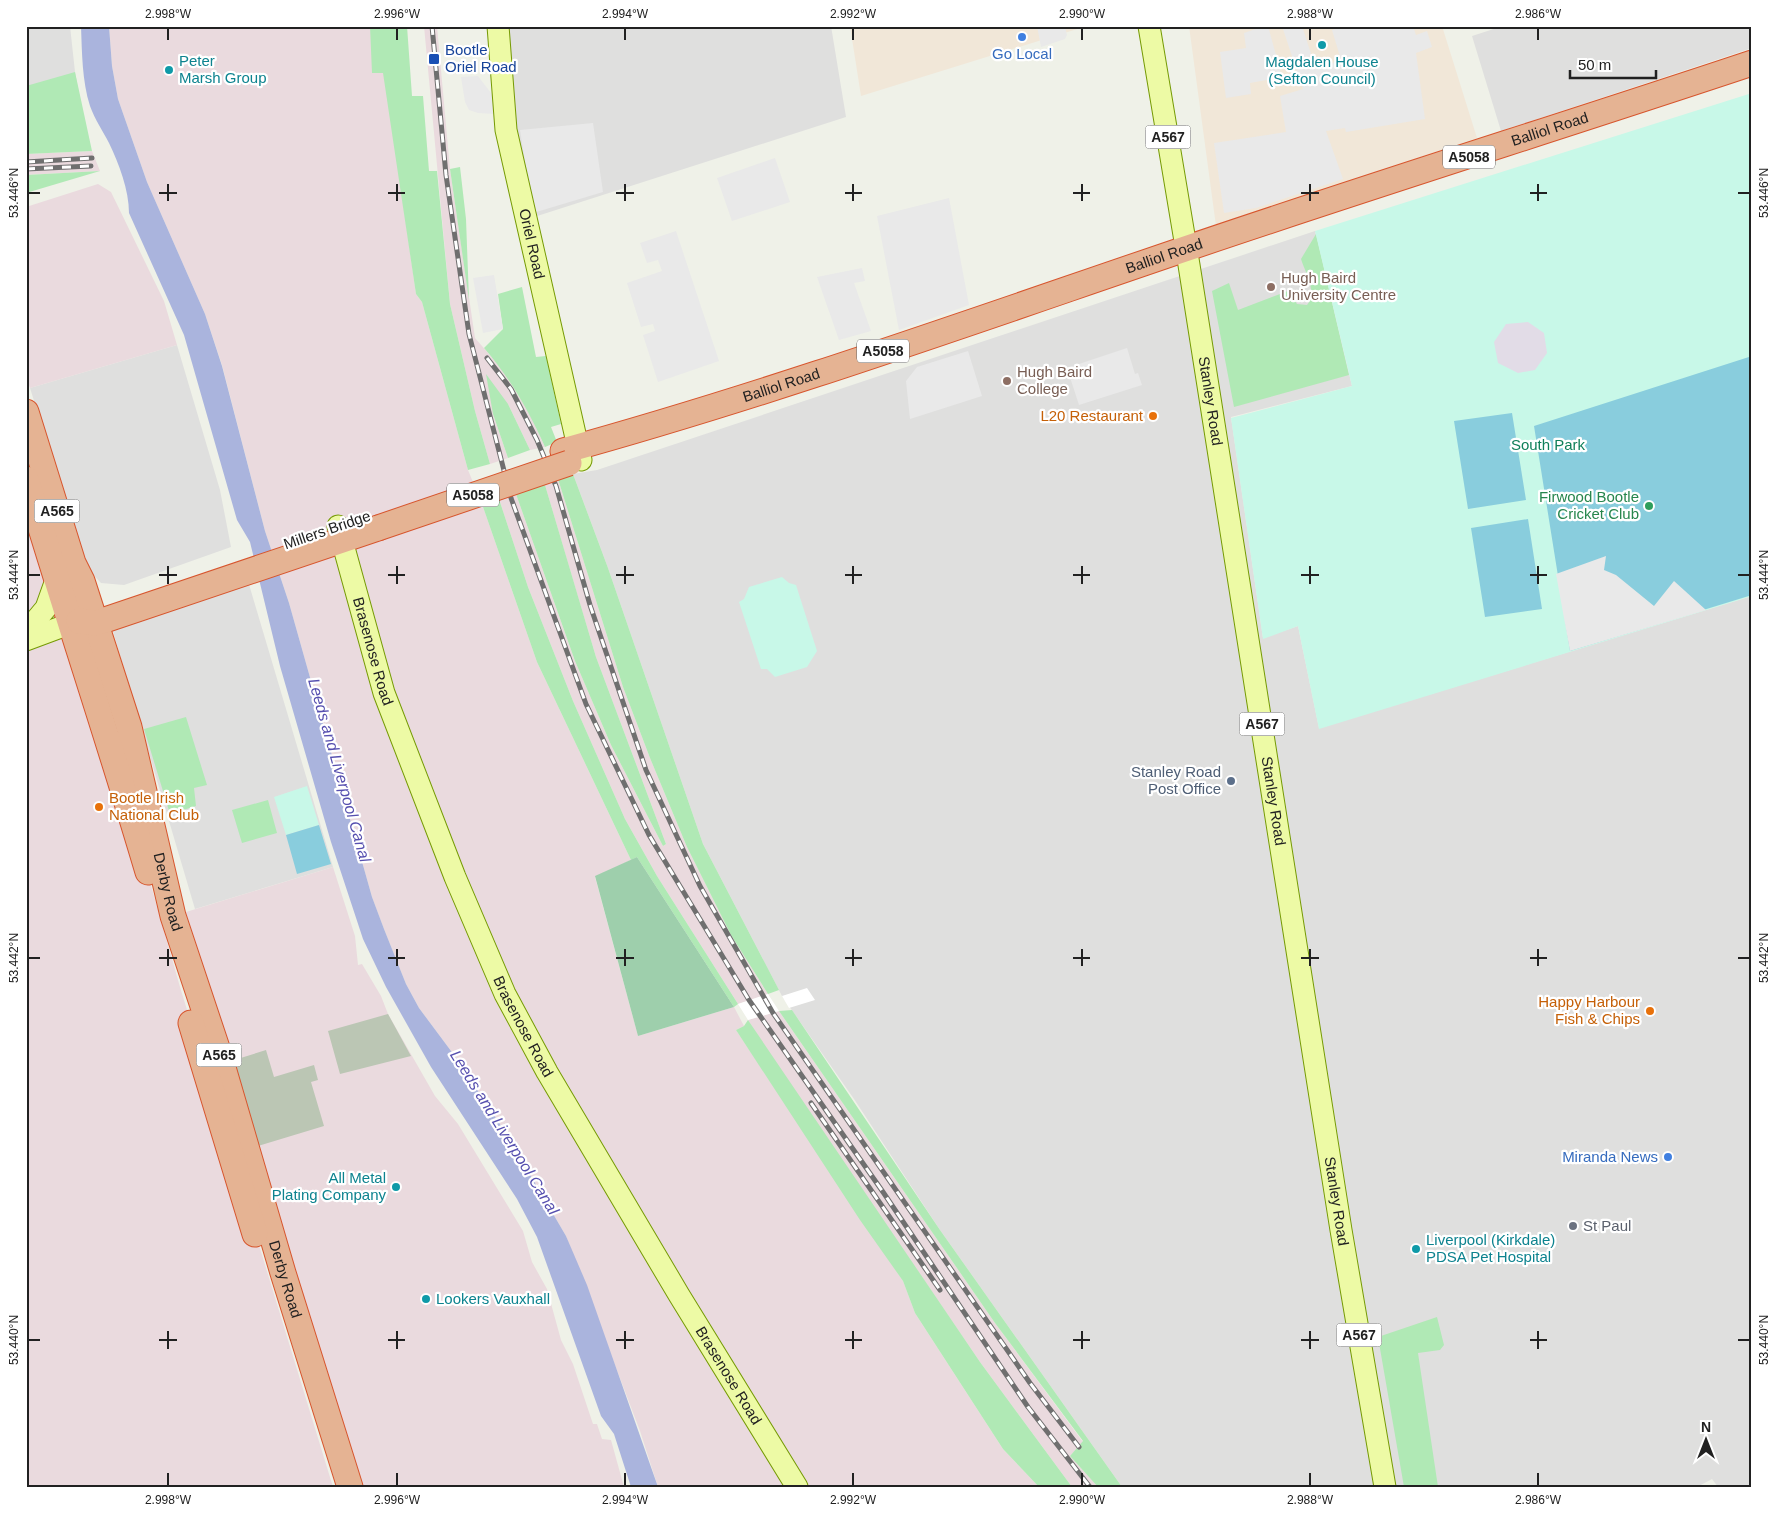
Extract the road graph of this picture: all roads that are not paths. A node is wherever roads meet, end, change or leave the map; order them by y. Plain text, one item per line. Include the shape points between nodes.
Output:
1 (498, 26) edge
2 (1149, 26) edge
3 (1752, 63) edge
4 (1752, 79) edge
5 (1188, 257) junction
6 (26, 412) edge
7 (572, 455) junction
8 (26, 479) edge
9 (334, 535) junction
10 (65, 572) junction
11 (85, 619) junction
12 (26, 632) edge
13 (26, 640) edge
14 (333, 1487) edge
15 (350, 1487) edge
16 (797, 1487) edge
17 (1385, 1487) edge

1 - 7 main road, Oriel Road via 506,130
2 - 5 main road, Stanley Road / A567
3 - 5 highway, Balliol Road / A5058
4 - 5 highway, Balliol Road / A5058
5 - 7 highway, Balliol Road / A5058 via 881,352
5 - 17 main road, Stanley Road / A567 via 1341,1230
6 - 10 highway, Derby Road / A565
7 - 9 highway, Millers Bridge / A5058
8 - 10 highway, Derby Road / A565
9 - 11 highway, Millers Bridge / A5058
9 - 16 main road, Brasenose Road via 384,693 455,878 505,994 678,1295
10 - 11 highway, Derby Road / A565
10 - 12 main road via 46,608
11 - 13 main road, Millers Bridge / A5058
11 - 14 highway, Derby Road / A565 via 97,706 226,1142
11 - 15 highway, Derby Road / A565 via 129,727 173,916 219,1054

